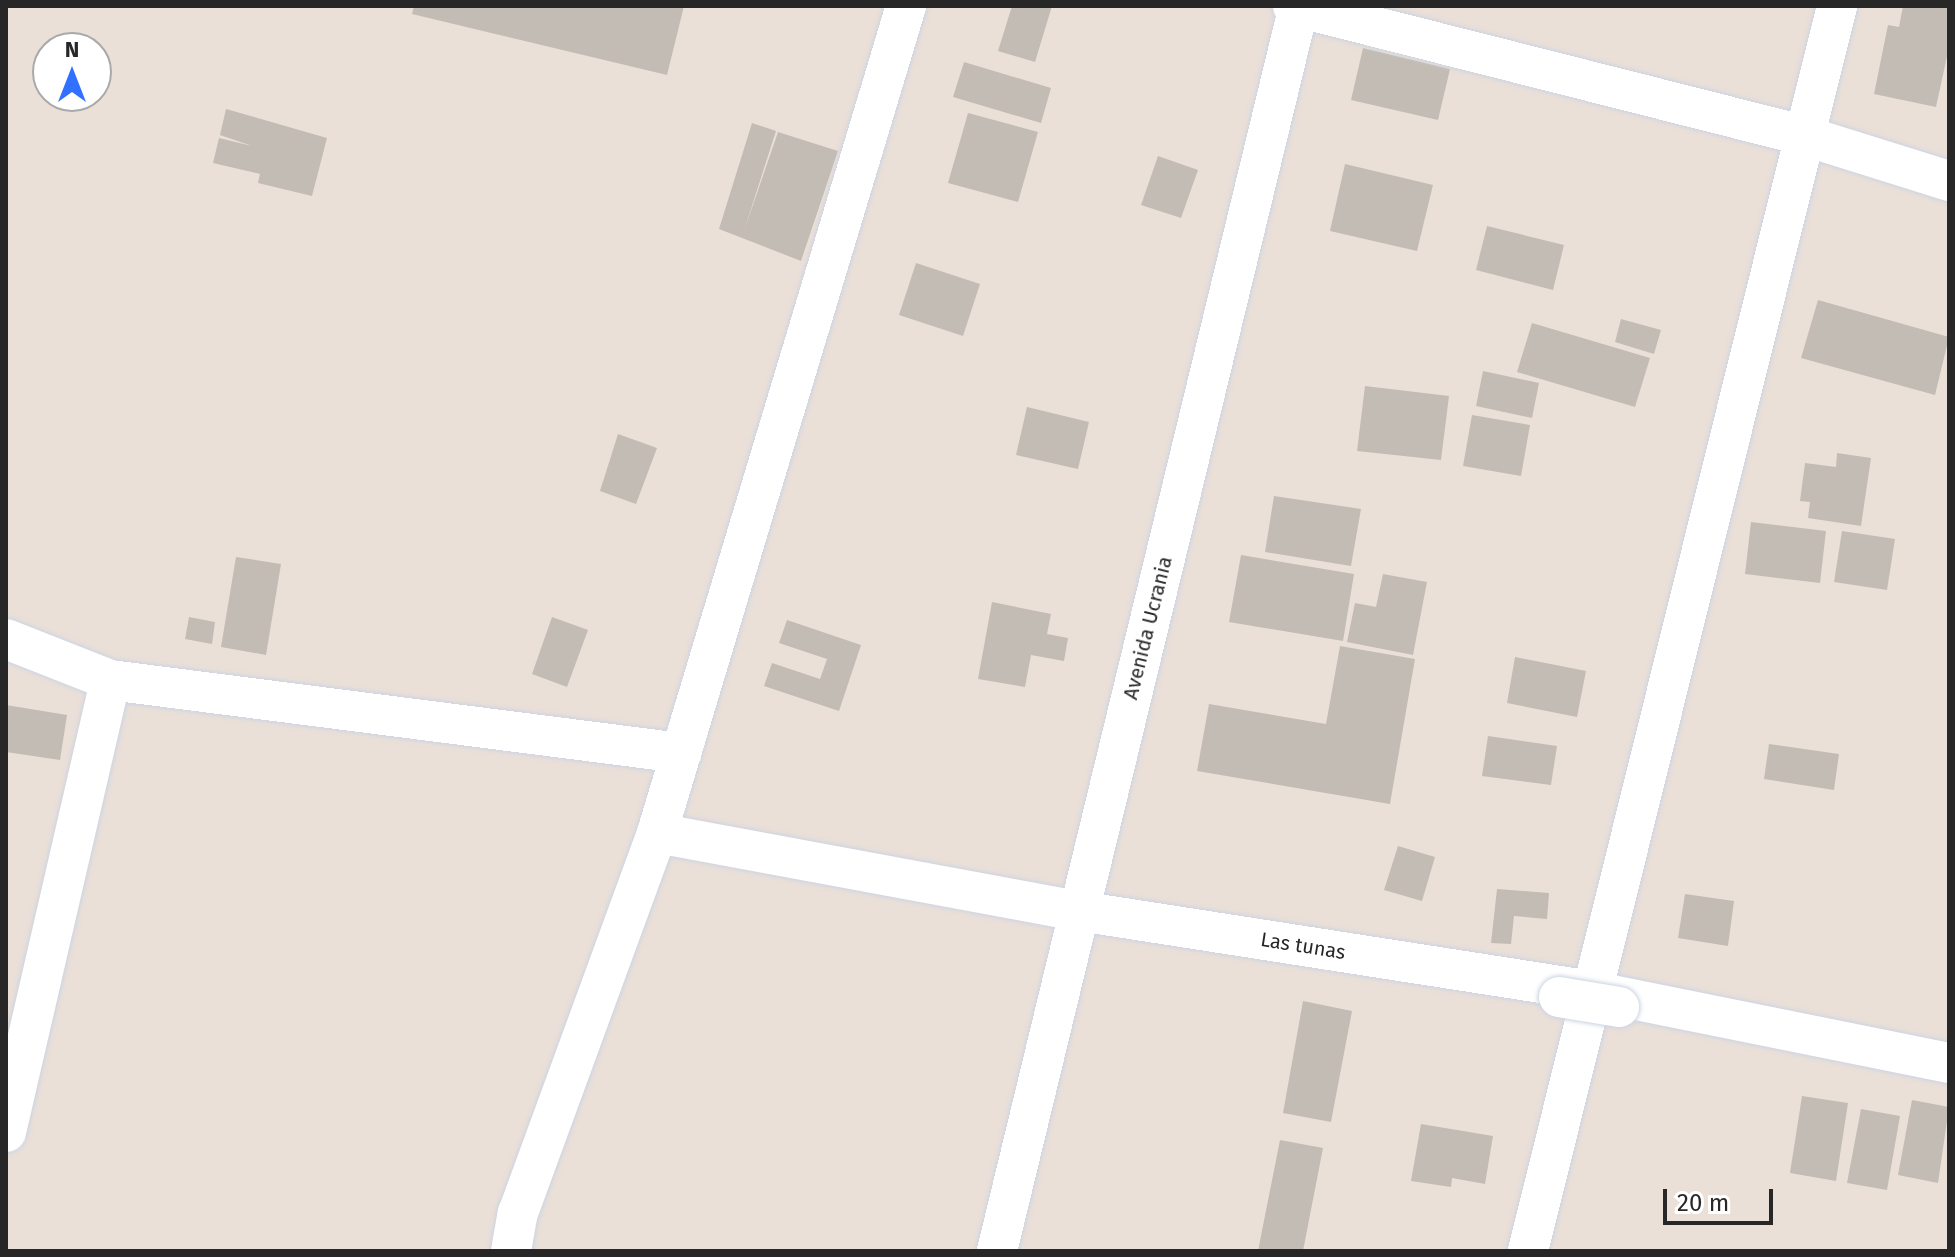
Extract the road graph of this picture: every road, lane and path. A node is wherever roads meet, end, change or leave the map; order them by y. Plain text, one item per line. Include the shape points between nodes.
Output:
1 (906, 6) edge
2 (1837, 6) edge
3 (1297, 7) edge
4 (1802, 135) junction
5 (1949, 181) edge
6 (6, 639) edge
7 (110, 680) junction
8 (681, 753) junction
9 (657, 833) junction
10 (1079, 911) junction
11 (1590, 998) junction
12 (1949, 1063) edge
13 (6, 1132) edge
14 (511, 1251) edge
15 (997, 1251) edge
16 (1528, 1251) edge

1 - 8 street
2 - 4 street
3 - 4 street
3 - 10 street, Avenida Ucrania
4 - 5 street
4 - 11 street
6 - 7 street
7 - 8 street
7 - 13 street
8 - 9 street
9 - 10 street, Las tunas
9 - 14 street via 518,1213
10 - 11 street, Las tunas
10 - 15 street, Avenida Ucrania
11 - 12 street, Las tunas
11 - 16 street

